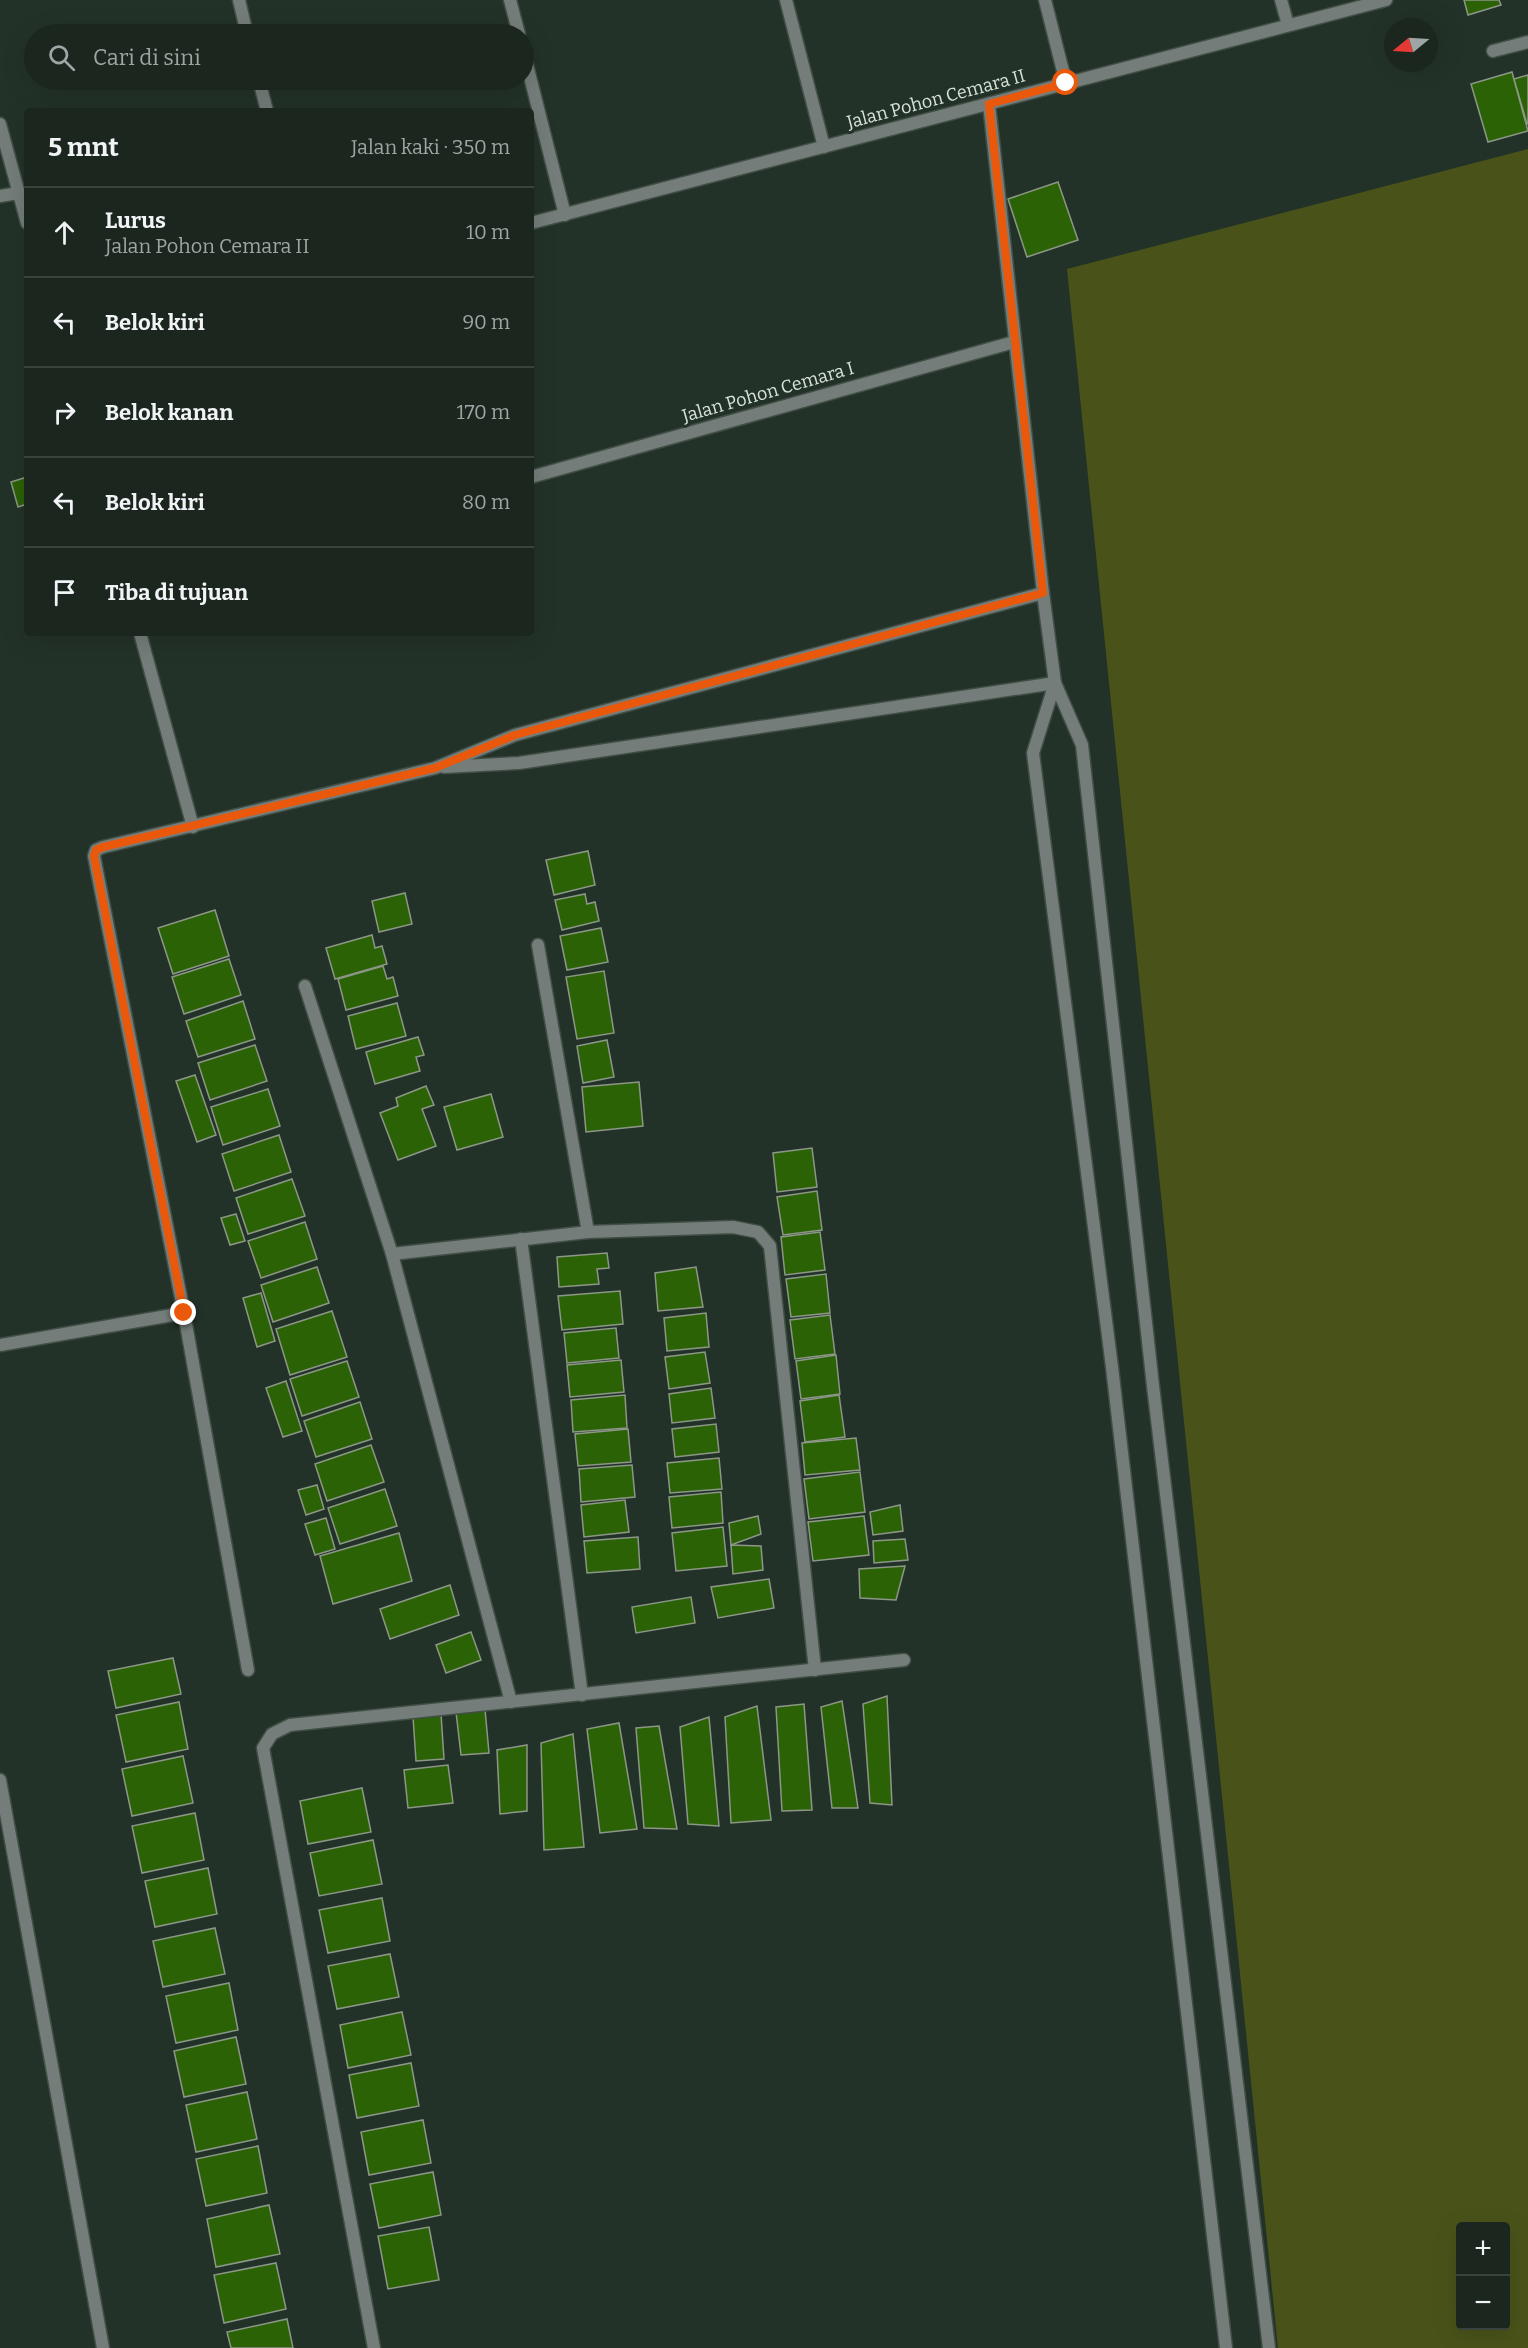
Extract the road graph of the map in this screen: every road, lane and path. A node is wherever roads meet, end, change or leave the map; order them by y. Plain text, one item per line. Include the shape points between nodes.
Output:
1 (238, 0) edge
2 (510, 0) edge
3 (786, 0) edge
4 (1045, 0) edge
5 (1281, 0) edge
6 (1386, 0) edge
7 (245, 24) edge
8 (516, 24) edge
9 (1288, 26) junction
10 (1528, 42) edge
11 (1493, 51) dead end
12 (1066, 83) junction
13 (262, 90) edge
14 (533, 90) edge
15 (989, 104) junction
16 (266, 108) edge
17 (0, 124) edge
18 (824, 147) junction
19 (18, 193) junction
20 (0, 196) edge
21 (24, 213) edge
22 (565, 214) junction
23 (534, 222) edge
24 (1014, 342) junction
25 (534, 476) edge
26 (1043, 593) junction
27 (141, 636) edge
28 (1055, 683) junction
29 (435, 768) junction
30 (193, 827) junction
31 (537, 945) dead end
32 (305, 986) dead end
33 (588, 1232) junction
34 (521, 1239) junction
35 (392, 1254) junction
36 (184, 1313) junction
37 (0, 1345) edge
38 (904, 1660) dead end
39 (248, 1670) dead end
40 (815, 1670) junction
41 (582, 1695) junction
42 (511, 1702) junction
43 (0, 1780) edge
44 (103, 2348) edge
45 (374, 2348) edge
46 (1227, 2348) edge
47 (1269, 2348) edge

1 - 7 street
2 - 8 street
3 - 18 street
4 - 12 street
5 - 9 street
6 - 9 street, Jalan Pohon Cemara II
9 - 12 street, Jalan Pohon Cemara II
10 - 11 street
12 - 15 street, Jalan Pohon Cemara II
13 - 16 street
14 - 22 street
15 - 18 street, Jalan Pohon Cemara II
15 - 24 street
17 - 19 street
18 - 22 street, Jalan Pohon Cemara II
19 - 20 street
19 - 21 street
22 - 23 street, Jalan Pohon Cemara II
24 - 25 street, Jalan Pohon Cemara I
24 - 26 street
26 - 28 street
26 - 29 street via 515,735
27 - 30 street
28 - 29 street via 519,763
28 - 46 street via 1033,753 1113,1379
28 - 47 street via 1082,745 1153,1386
29 - 30 street
30 - 36 street via 103,847 94,856
31 - 33 street
32 - 35 street
33 - 34 street
33 - 40 street via 734,1227 758,1232 770,1246
34 - 35 street
34 - 41 street
35 - 42 street
36 - 37 street
36 - 39 street
38 - 40 street
40 - 41 street
41 - 42 street
42 - 45 street via 290,1725 272,1734 262,1748
43 - 44 street

